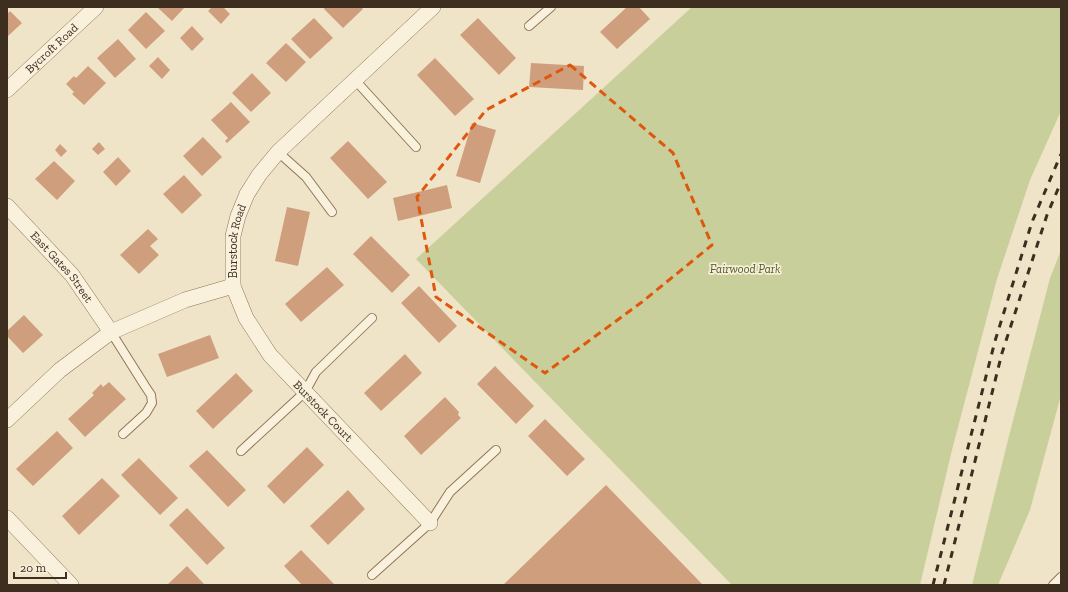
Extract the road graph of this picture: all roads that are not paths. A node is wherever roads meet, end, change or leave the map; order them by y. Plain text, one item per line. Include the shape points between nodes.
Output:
1 (96, 7) edge
2 (433, 7) edge
3 (551, 7) edge
4 (529, 26) dead end
5 (355, 80) junction
6 (7, 90) edge
7 (416, 147) dead end
8 (278, 152) junction
9 (7, 206) edge
10 (332, 212) dead end
11 (233, 286) junction
12 (372, 318) dead end
13 (111, 332) junction
14 (304, 392) junction
15 (7, 420) edge
16 (123, 434) dead end
17 (496, 450) dead end
18 (241, 451) dead end
19 (7, 518) edge
20 (430, 523) junction
21 (372, 575) dead end
22 (1061, 577) edge
23 (71, 585) edge
24 (1053, 585) edge

1 - 6 street, Bycroft Road
2 - 5 street, Burstock Road
3 - 4 lane
5 - 7 lane
5 - 8 street, Burstock Road
8 - 10 lane via 306,177
8 - 11 street, Burstock Road via 247,194 238,216 233,236
9 - 13 street, East Gates Street via 72,275
11 - 13 street, Burstock Road via 185,300
11 - 14 street, Burstock Court via 246,318 270,356
12 - 14 lane via 316,372
13 - 15 street, Burstock Road via 60,370
13 - 16 lane via 145,386 152,402 146,413
14 - 18 lane
14 - 20 street, Burstock Court
17 - 20 lane via 450,492
19 - 23 street
20 - 21 lane
22 - 24 lane

